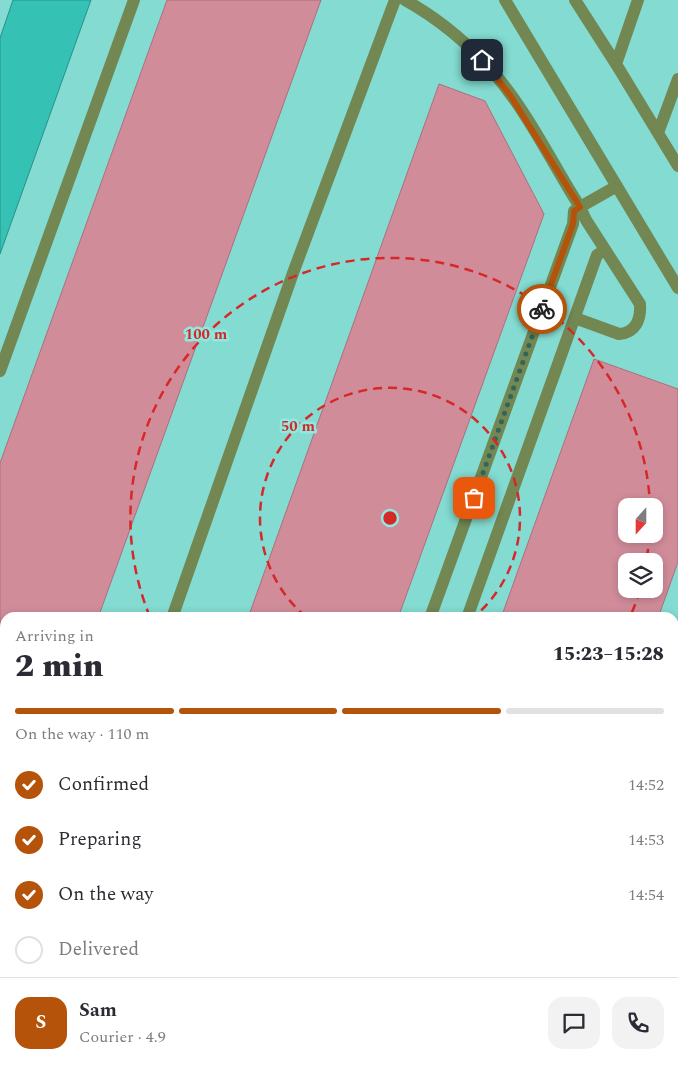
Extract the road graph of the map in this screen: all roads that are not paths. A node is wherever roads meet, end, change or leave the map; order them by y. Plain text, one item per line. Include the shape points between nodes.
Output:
1 (134, 0) edge
2 (395, 0) edge
3 (405, 0) edge
4 (504, 0) edge
5 (575, 0) edge
6 (638, 0) edge
7 (616, 64) junction
8 (678, 79) edge
9 (658, 133) junction
10 (678, 166) edge
11 (617, 186) junction
12 (580, 207) junction
13 (605, 250) junction
14 (678, 288) edge
15 (575, 318) junction
16 (0, 371) edge
17 (174, 612) edge
18 (432, 612) edge
19 (470, 612) edge

1 - 16 lane
2 - 17 lane via 293,273
3 - 12 lane via 451,30 494,73
4 - 11 lane
5 - 7 lane
6 - 7 lane
7 - 9 lane
8 - 9 lane
9 - 10 lane
11 - 12 lane
11 - 14 lane
12 - 13 lane
12 - 18 lane via 574,211 573,224
13 - 15 lane via 597,256
13 - 15 lane via 640,304 636,324 627,334 619,334
15 - 19 lane

